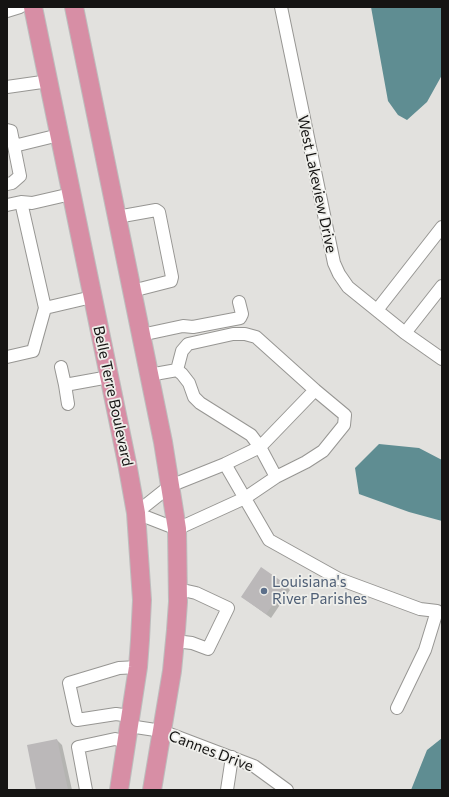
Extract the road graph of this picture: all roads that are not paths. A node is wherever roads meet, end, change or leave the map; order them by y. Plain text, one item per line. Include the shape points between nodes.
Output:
1 (20, 7) edge
2 (33, 7) edge
3 (74, 7) edge
4 (280, 7) edge
5 (7, 11) edge
6 (49, 81) junction
7 (7, 87) edge
8 (7, 130) edge
9 (59, 135) junction
10 (14, 146) junction
11 (7, 184) edge
12 (71, 194) junction
13 (22, 202) junction
14 (7, 205) edge
15 (117, 217) junction
16 (442, 226) edge
17 (442, 286) edge
18 (132, 291) junction
19 (92, 297) junction
20 (239, 302) dead end
21 (44, 308) junction
22 (377, 310) junction
23 (405, 333) junction
24 (141, 335) junction
25 (7, 357) edge
26 (442, 359) edge
27 (61, 366) dead end
28 (177, 370) junction
29 (149, 375) junction
30 (109, 377) junction
31 (65, 385) junction
32 (315, 390) junction
33 (68, 404) dead end
34 (260, 447) junction
35 (225, 464) junction
36 (276, 477) junction
37 (170, 486) junction
38 (245, 498) junction
39 (136, 513) junction
40 (177, 529) junction
41 (178, 589) junction
42 (175, 641) junction
43 (138, 667) junction
44 (397, 708) dead end
45 (128, 728) junction
46 (162, 731) junction
47 (232, 757) junction
48 (86, 790) edge
49 (119, 790) edge
50 (152, 790) edge
51 (227, 790) edge
52 (287, 790) edge

1 - 5 street
2 - 6 highway, Belle Terre Boulevard
3 - 15 highway
4 - 22 street, West Lakeview Drive via 334,263 348,287
6 - 7 street
6 - 9 highway, Belle Terre Boulevard
8 - 10 street via 10,131
9 - 10 street
9 - 12 highway, Belle Terre Boulevard
10 - 11 street via 20,176
12 - 13 street via 32,203
12 - 19 highway, Belle Terre Boulevard
13 - 14 street
13 - 21 street
15 - 18 highway
15 - 18 street via 156,210 159,212 171,281
16 - 22 street
17 - 23 street
18 - 24 highway
19 - 21 street
19 - 30 highway, Belle Terre Boulevard
20 - 24 street via 242,314 240,318
21 - 25 street via 33,351
22 - 23 street, West Lakeview Drive
23 - 26 street, West Lakeview Drive
24 - 29 highway
27 - 31 street
28 - 29 street
28 - 32 street via 182,351 188,344 233,334 245,334 256,337
28 - 34 street via 200,403 251,435
29 - 37 highway
30 - 31 street
30 - 39 highway, Belle Terre Boulevard
31 - 33 street
32 - 34 street
32 - 36 street via 345,415 344,425 323,450
34 - 35 street
34 - 36 street
35 - 37 street
35 - 38 street
36 - 38 street
37 - 39 street
37 - 40 highway
38 - 40 street
38 - 44 street via 269,540 339,579 420,609 437,610 425,650
39 - 40 street
39 - 43 highway, Belle Terre Boulevard via 142,600
40 - 41 highway
41 - 42 highway
41 - 42 street via 196,592 228,608 208,649 192,643
42 - 46 highway
43 - 45 highway, Belle Terre Boulevard
43 - 45 street via 118,668 69,683 77,720 116,714
45 - 46 street, Cannes Drive
45 - 48 street via 115,739 78,747
45 - 49 highway, Belle Terre Boulevard
46 - 47 street, Cannes Drive
46 - 50 highway
47 - 51 street
47 - 52 street, Cannes Drive via 254,766

